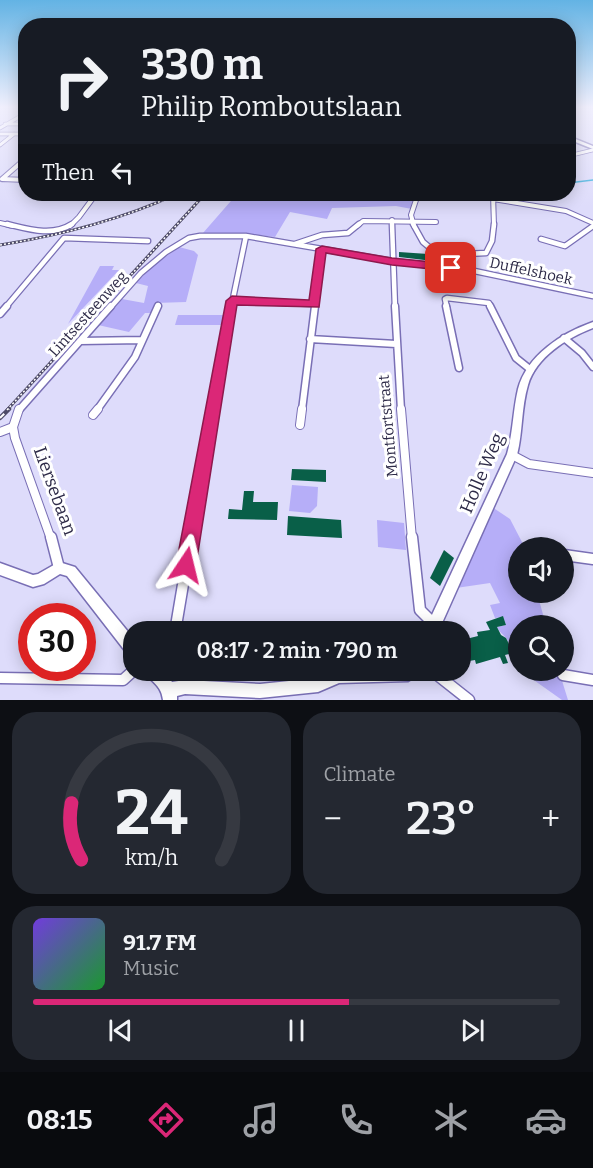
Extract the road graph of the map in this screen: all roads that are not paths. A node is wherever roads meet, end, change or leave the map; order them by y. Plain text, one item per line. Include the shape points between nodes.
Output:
1 (576, 141) edge
2 (593, 149) edge
3 (576, 154) edge
4 (18, 166) edge
5 (1, 180) edge
6 (18, 180) edge
7 (91, 201) edge
8 (416, 201) edge
9 (493, 201) edge
10 (517, 201) edge
11 (392, 220) junction
12 (412, 222) junction
13 (436, 222) dead end
14 (0, 224) edge
15 (593, 224) edge
16 (246, 236) junction
17 (541, 239) dead end
18 (148, 241) dead end
19 (295, 244) junction
20 (322, 249) junction
21 (392, 261) junction
22 (465, 269) junction
23 (593, 296) edge
24 (232, 301) junction
25 (314, 304) junction
26 (158, 305) dead end
27 (2, 312) edge
28 (593, 325) edge
29 (564, 338) junction
30 (310, 339) junction
31 (142, 340) junction
32 (80, 341) junction
33 (396, 344) junction
34 (593, 367) edge
35 (459, 368) dead end
36 (531, 370) junction
37 (19, 409) joint
38 (93, 415) dead end
39 (300, 425) dead end
40 (14, 427) junction
41 (0, 432) edge
42 (512, 455) junction
43 (593, 473) edge
44 (574, 556) edge
45 (593, 559) edge
46 (59, 568) junction
47 (0, 569) edge
48 (176, 621) edge
49 (428, 621) edge
50 (436, 621) edge
51 (123, 637) edge
52 (574, 677) edge
53 (0, 678) edge
54 (123, 680) edge
55 (593, 680) edge
56 (327, 681) edge
57 (445, 681) edge
58 (164, 682) edge
59 (469, 700) edge

1 - 2 street
2 - 3 street
4 - 5 street
5 - 6 street
7 - 14 street via 72,225 48,231
8 - 12 street
9 - 22 street via 490,249 486,253 465,254
10 - 15 street via 566,211
11 - 12 street
11 - 19 street via 363,221 348,232
11 - 21 street, Montfortstraat
12 - 13 street
12 - 22 street, Duffelshoek via 427,247
15 - 17 street via 565,246
16 - 19 street
16 - 24 street
16 - 32 street, Lintsesteenweg via 200,236 182,242 146,267
18 - 27 street via 64,238
19 - 20 street
20 - 21 street
20 - 25 street
21 - 22 street
21 - 33 street, Montfortstraat
22 - 23 street, Duffelshoek
24 - 25 street
24 - 48 street
25 - 30 street
26 - 31 street
28 - 29 street, Holle Weg
29 - 34 street
29 - 36 street, Holle Weg
30 - 33 street
30 - 39 street
31 - 32 street
31 - 38 street via 135,357
32 - 37 street, Lintsesteenweg
33 - 49 street, Montfortstraat via 420,610
35 - 36 street via 446,298 489,303 516,358
36 - 42 street, Holle Weg via 523,385 519,430
37 - 40 street, Liersebaan
40 - 41 street
40 - 46 street, Liersebaan
42 - 43 street via 529,464
42 - 50 street, Holle Weg
44 - 45 street
46 - 47 street via 33,581
46 - 51 street via 71,571
52 - 55 street
53 - 54 street
56 - 58 street via 260,691 176,688
57 - 59 street

